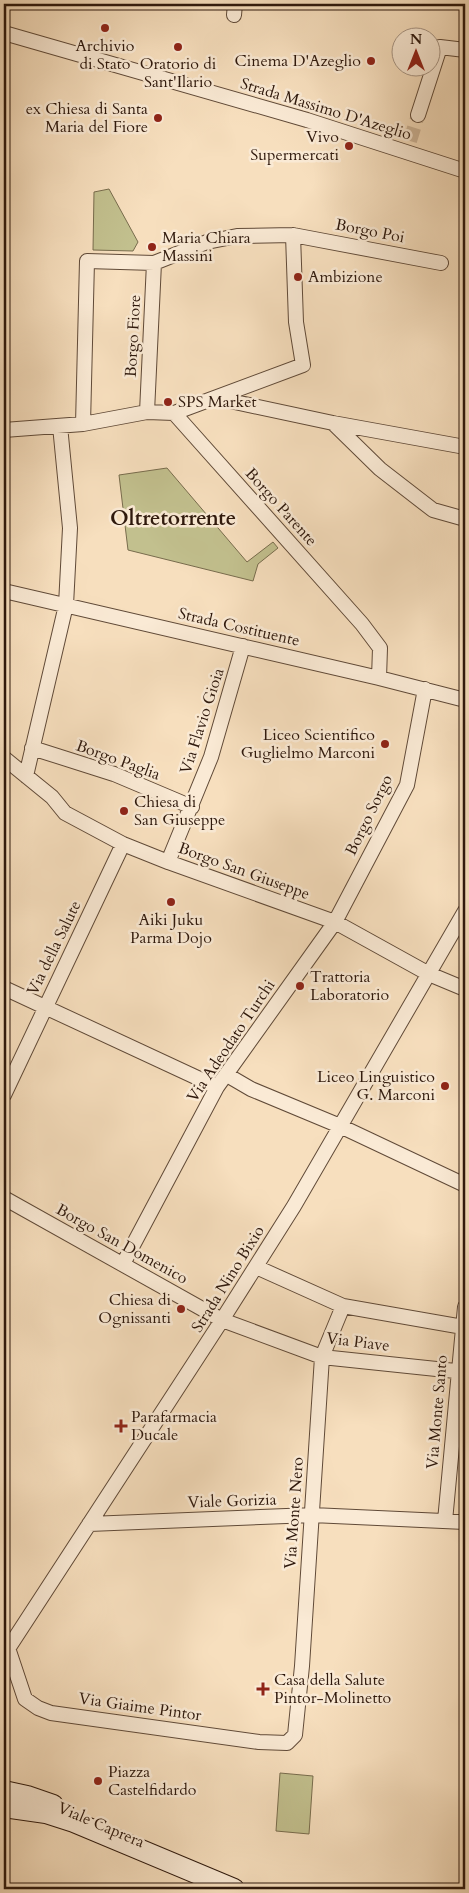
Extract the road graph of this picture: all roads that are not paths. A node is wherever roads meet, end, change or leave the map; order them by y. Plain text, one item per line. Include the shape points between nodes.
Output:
1 (4, 33) edge
2 (465, 50) edge
3 (418, 115) tunnel mouth
4 (465, 171) edge
5 (293, 235) junction
6 (154, 263) junction
7 (441, 263) dead end
8 (215, 398) junction
9 (146, 412) junction
10 (174, 413) junction
11 (333, 423) junction
12 (83, 424) junction
13 (60, 426) junction
14 (4, 430) edge
15 (465, 447) edge
16 (465, 519) edge
17 (4, 591) edge
18 (66, 605) junction
19 (243, 646) junction
20 (379, 678) junction
21 (425, 689) junction
22 (465, 700) edge
23 (32, 748) junction
24 (4, 758) edge
25 (26, 776) junction
26 (192, 807) junction
27 (123, 844) junction
28 (168, 862) junction
29 (465, 911) edge
30 (335, 922) junction
31 (429, 974) junction
32 (4, 988) edge
33 (465, 988) edge
34 (45, 1007) junction
35 (226, 1075) junction
36 (217, 1087) junction
37 (4, 1095) edge
38 (340, 1126) junction
39 (465, 1185) edge
40 (4, 1198) edge
41 (123, 1264) junction
42 (256, 1267) junction
43 (343, 1306) junction
44 (465, 1308) edge
45 (222, 1320) junction
46 (463, 1327) junction
47 (322, 1357) junction
48 (462, 1372) edge
49 (312, 1515) junction
50 (445, 1521) junction
51 (465, 1522) edge
52 (89, 1524) junction
53 (5, 1649) edge
54 (296, 1727) joint
55 (4, 1791) edge
56 (4, 1807) edge
57 (194, 1872) junction
58 (234, 1889) edge

1 - 4 street, Strada Massimo D'Azeglio via 408,147
2 - 3 street via 440,47
5 - 6 street, Borgo Poi via 237,236 207,242
5 - 7 street, Borgo Poi
5 - 8 street via 296,322 303,364
6 - 9 street, Borgo Fiore
6 - 12 street via 87,261
8 - 10 street
8 - 11 street
9 - 10 street
9 - 12 street
10 - 20 street, Borgo Parente via 362,624 380,648
11 - 15 street
11 - 16 street via 380,469 433,510
12 - 13 street
13 - 14 street
13 - 18 street via 70,528
17 - 18 street, Strada Costituente
18 - 19 street, Strada Costituente
18 - 23 street
19 - 20 street, Strada Costituente
19 - 26 street, Via Flavio Gioia via 211,756
20 - 21 street, Strada Costituente
21 - 22 street, Strada Costituente
21 - 30 street, Borgo Sorgo via 406,784
23 - 25 street
23 - 26 street, Borgo Paglia via 114,774
24 - 25 street, Borgo San Giuseppe
25 - 27 street, Borgo San Giuseppe via 66,813
26 - 28 street, Via Flavio Gioia
27 - 28 street, Borgo San Giuseppe
27 - 34 street, Via della Salute
28 - 30 street, Borgo San Giuseppe
29 - 31 street, Strada Nino Bixio
30 - 31 street, Borgo San Giuseppe
30 - 35 street, Via Adeodato Turchi
31 - 33 street, Borgo San Giuseppe
31 - 38 street, Strada Nino Bixio
32 - 34 street
34 - 36 street
34 - 37 street, Via della Salute
35 - 36 street, Via Adeodato Turchi
35 - 38 street via 251,1089
36 - 41 street, Via Adeodato Turchi
38 - 39 street
38 - 42 street, Strada Nino Bixio
40 - 41 street, Borgo San Domenico
41 - 45 street, Borgo San Domenico
42 - 43 street
42 - 45 street, Strada Nino Bixio
43 - 46 street
43 - 47 street, Via Monte Nero
44 - 46 street, Via Monte Santo
45 - 47 street, Via Piave
45 - 52 street, Strada Nino Bixio
46 - 48 street, Via Monte Santo
47 - 48 street, Via Piave
47 - 49 street, Via Monte Nero
48 - 50 street, Via Monte Santo
49 - 50 street, Viale Gorizia
49 - 52 street, Viale Gorizia
49 - 54 street, Via Monte Nero
50 - 51 street, Viale Gorizia
52 - 53 street, Strada Nino Bixio
53 - 54 street, Via Giaime Pintor via 25,1699 51,1713 277,1744 292,1740
55 - 57 main road, Viale Caprera via 52,1804 152,1847
56 - 57 main road, Viale Caprera via 74,1822
57 - 58 main road, Viale Caprera

